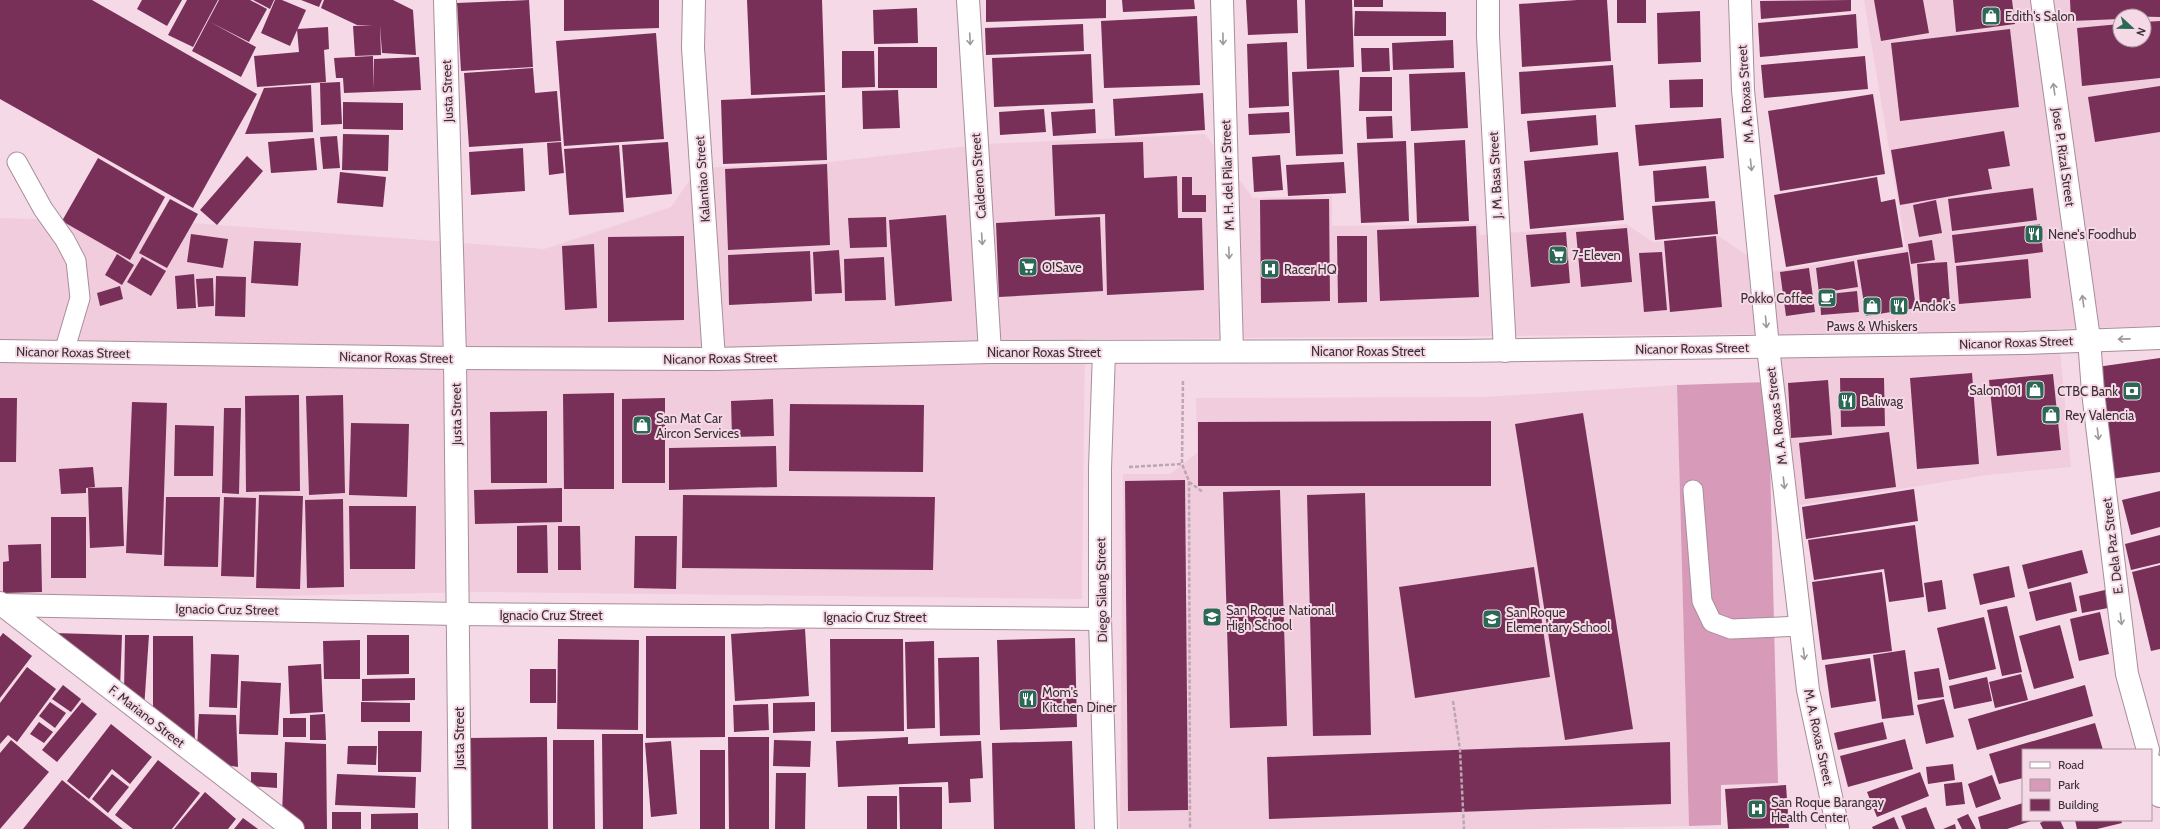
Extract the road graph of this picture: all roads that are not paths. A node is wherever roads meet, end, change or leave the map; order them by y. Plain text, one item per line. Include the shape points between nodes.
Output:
1 (694, 0) edge
2 (968, 0) edge
3 (1222, 0) edge
4 (1488, 0) edge
5 (1740, 0) edge
6 (2042, 0) edge
7 (442, 1) edge
8 (17, 162) dead end
9 (2160, 338) edge
10 (2089, 339) junction
11 (1768, 347) junction
12 (0, 351) edge
13 (1232, 351) junction
14 (1504, 351) junction
15 (64, 352) junction
16 (990, 352) junction
17 (1104, 352) junction
18 (455, 358) junction
19 (714, 359) junction
20 (1693, 490) dead end
21 (1, 604) edge
22 (458, 614) junction
23 (1100, 619) junction
24 (1801, 626) junction
25 (2148, 749) edge
26 (2152, 767) edge
27 (2160, 796) edge
28 (293, 829) edge
29 (460, 829) edge
30 (1106, 829) edge
31 (1838, 829) edge

1 - 19 street, Kalantiao Street via 693,48
2 -> 16 street, Calderon Street
3 -> 13 street, M. H. del Pilar Street
4 - 14 street, J. M. Basa Street
5 -> 11 street, M. A. Roxas Street via 1743,90
10 -> 6 street, Jose P. Rizal Street
7 - 18 street, Justa Street
8 - 15 lane via 76,261 80,298
9 -> 10 street
10 - 11 street, Nicanor Roxas Street via 2024,343
10 -> 25 street, E. Dela Paz Street via 2094,400 2128,674
11 - 14 street, Nicanor Roxas Street
11 -> 24 street, M. A. Roxas Street
12 - 15 street, Nicanor Roxas Street
13 - 14 street, Nicanor Roxas Street
13 - 17 street, Nicanor Roxas Street
15 - 18 street, Nicanor Roxas Street
16 - 17 street, Nicanor Roxas Street
16 - 19 street, Nicanor Roxas Street
17 - 23 street, Diego Silang Street via 1100,468
18 - 19 street, Nicanor Roxas Street
18 - 22 street, Justa Street
20 - 24 lane via 1702,601 1712,622 1731,630
21 - 22 street, Ignacio Cruz Street
21 - 28 street, F. Mariano Street
22 - 23 street, Ignacio Cruz Street
22 - 29 street, Justa Street
23 - 30 street, Diego Silang Street
24 -> 31 street, M. A. Roxas Street via 1808,690
26 - 27 street

